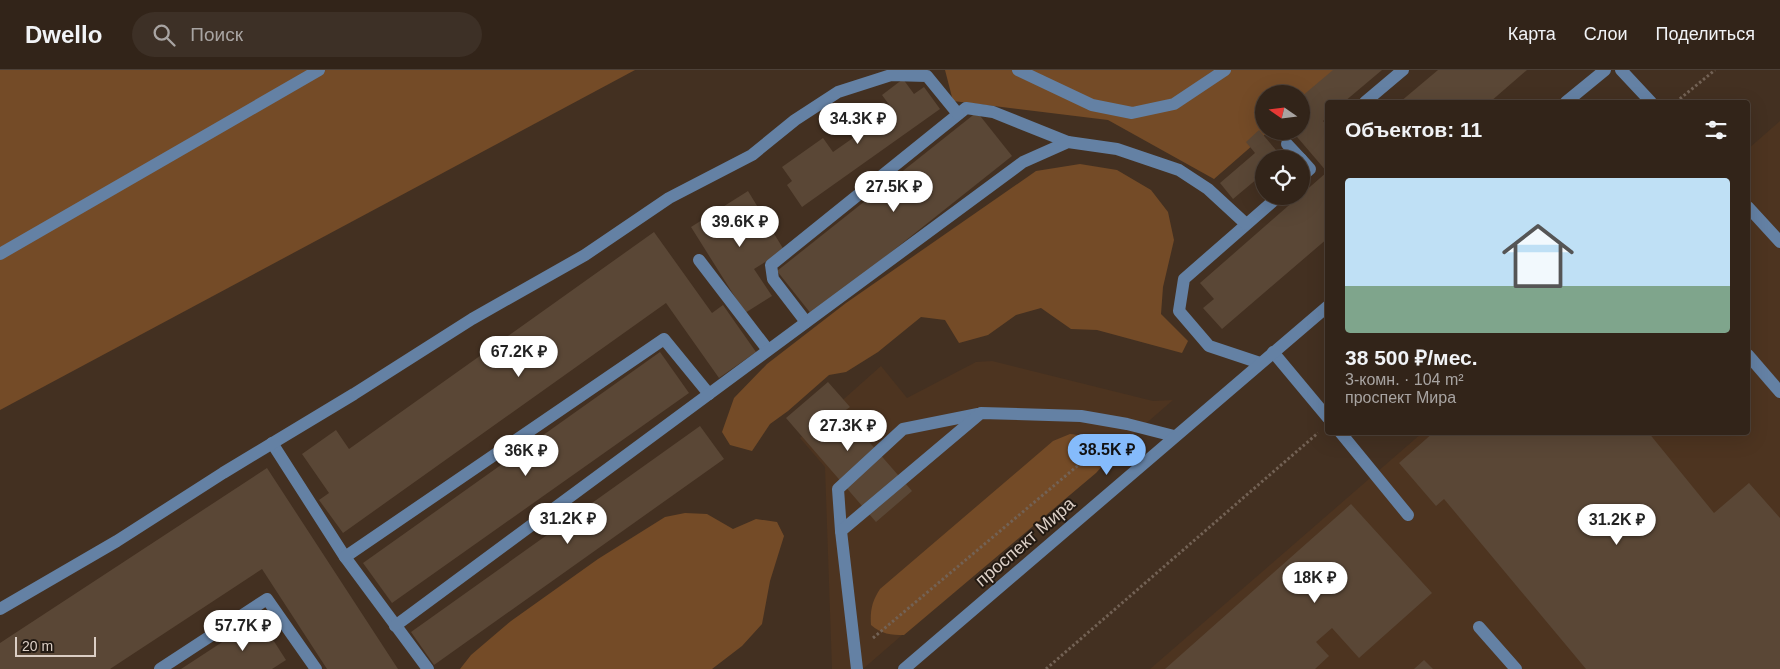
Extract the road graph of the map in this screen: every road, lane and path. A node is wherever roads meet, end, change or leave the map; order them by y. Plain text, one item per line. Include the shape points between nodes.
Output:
1 (319, 70) edge
2 (1018, 70) edge
3 (1225, 70) edge
4 (1403, 70) edge
5 (1605, 70) edge
6 (1621, 70) edge
7 (1714, 70) edge
8 (1367, 100) edge
9 (1568, 100) edge
10 (1649, 100) edge
11 (1678, 100) edge
12 (958, 114) junction
13 (1068, 142) junction
14 (1287, 144) dead end
15 (1293, 150) edge
16 (1268, 205) edge
17 (1750, 209) edge
18 (1246, 224) junction
19 (1780, 242) edge
20 (0, 254) edge
21 (699, 260) dead end
22 (1325, 309) edge
23 (806, 322) junction
24 (768, 350) junction
25 (1273, 352) junction
26 (1750, 357) edge
27 (1260, 363) junction
28 (1780, 392) edge
29 (709, 394) junction
30 (981, 413) junction
31 (1325, 414) edge
32 (1127, 424) junction
33 (1320, 431) dead end
34 (1342, 435) edge
35 (1174, 436) junction
36 (272, 443) junction
37 (1408, 515) dead end
38 (841, 531) junction
39 (345, 557) junction
40 (0, 610) edge
41 (395, 626) junction
42 (1478, 627) dead end
43 (855, 653) junction
44 (160, 669) edge
45 (316, 669) edge
46 (428, 669) edge
47 (857, 669) edge
48 (904, 669) edge
49 (1046, 669) edge
50 (1516, 669) edge

1 - 20 street
2 - 3 street via 1092,105 1132,113 1174,104
4 - 8 street
5 - 9 street
6 - 10 street
7 - 11 path
12 - 13 street via 966,108 993,112
12 - 23 street via 770,265 774,279
12 - 36 street via 927,76 891,75 838,92 795,120 752,155 669,198 585,254 472,319
13 - 18 street via 1118,149 1180,170 1208,189
13 - 23 street via 1023,162
14 - 15 street
16 - 18 street
17 - 19 street
18 - 27 street via 1184,279 1179,311 1209,346
21 - 24 street
22 - 25 street, проспект Мира
23 - 24 street
24 - 29 street
25 - 27 street, проспект Мира
25 - 31 street
26 - 28 street
27 - 35 street, проспект Мира
29 - 39 street via 664,339
29 - 41 street
30 - 32 street via 1081,416
30 - 38 street
30 - 38 street via 903,429 838,489
32 - 35 street
32 - 43 path
33 - 49 path
34 - 37 street
35 - 48 street, проспект Мира
36 - 39 street
36 - 40 street
38 - 43 street
39 - 41 street
41 - 46 street
42 - 50 street
43 - 47 street
44 - 45 street via 267,599

